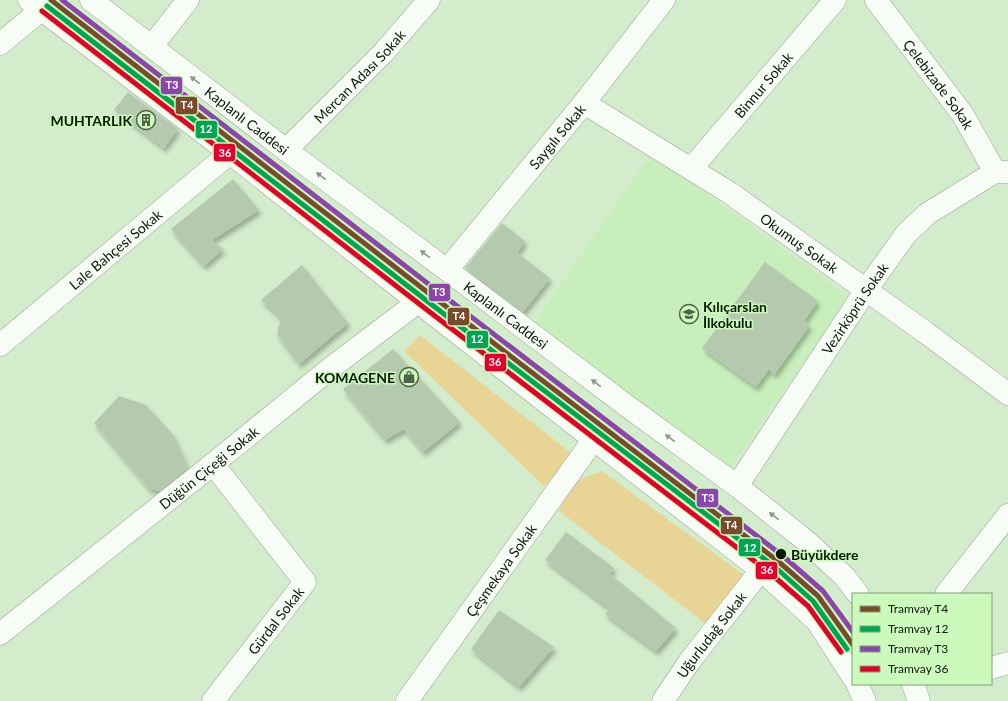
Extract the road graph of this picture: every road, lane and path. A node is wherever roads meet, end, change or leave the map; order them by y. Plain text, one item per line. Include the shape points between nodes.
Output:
1 (91, 0) edge
2 (188, 0) edge
3 (429, 0) edge
4 (664, 0) edge
5 (835, 0) edge
6 (876, 0) edge
7 (40, 3) edge
8 (0, 44) edge
9 (152, 46) junction
10 (584, 103) junction
11 (286, 150) junction
12 (230, 153) junction
13 (692, 169) junction
14 (1002, 172) edge
15 (447, 270) junction
16 (866, 290) junction
17 (418, 302) junction
18 (0, 345) edge
19 (1008, 394) edge
20 (594, 439) junction
21 (213, 464) junction
22 (736, 486) junction
23 (1008, 515) edge
24 (761, 570) junction
25 (857, 593) edge
26 (947, 593) edge
27 (0, 634) edge
28 (1008, 663) edge
29 (992, 668) edge
30 (852, 675) edge
31 (857, 685) edge
32 (213, 701) edge
33 (407, 701) edge
34 (663, 701) edge
35 (865, 701) edge

1 - 9 street, Kaplanlı Caddesi
2 - 9 street
3 - 11 street, Mercan Adası Sokak via 384,52
4 - 10 street, Saygılı Sokak
5 - 13 street, Binnur Sokak
6 - 14 street, Çelebizade Sokak via 964,115
7 - 8 street
7 - 12 street
11 -> 9 street, Kaplanlı Caddesi
10 - 13 street, Okumuş Sokak
10 - 15 street, Saygılı Sokak
15 -> 11 street, Kaplanlı Caddesi
12 - 17 street
12 - 18 street, Lale Bahçesi Sokak
13 - 16 street, Okumuş Sokak
14 - 16 street, Vezirköprü Sokak via 927,214 906,234
22 -> 15 street, Kaplanlı Caddesi
16 - 19 street, Okumuş Sokak
16 - 22 street, Vezirköprü Sokak
17 - 20 street
17 - 21 street, Düğün Çiçeği Sokak via 332,367
20 - 24 street
20 - 33 street, Çeşmekaya Sokak
21 - 27 street, Düğün Çiçeği Sokak
21 - 32 street, Gürdal Sokak via 305,582
25 -> 22 street, Kaplanlı Caddesi via 844,576 805,540
23 - 26 street
24 - 30 street via 817,622
24 - 34 street, Uğurludağ Sokak via 689,662
28 - 29 street
31 - 35 street

